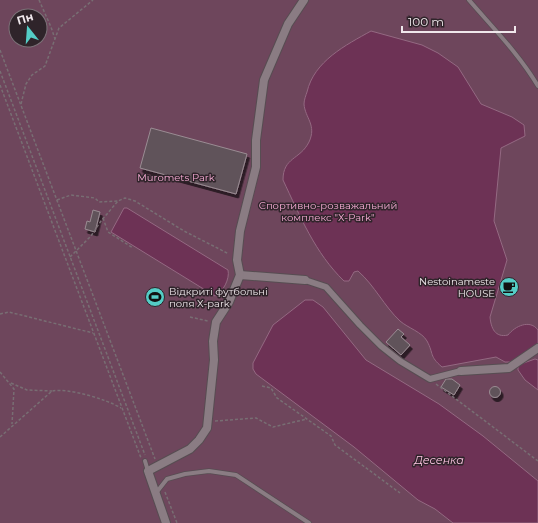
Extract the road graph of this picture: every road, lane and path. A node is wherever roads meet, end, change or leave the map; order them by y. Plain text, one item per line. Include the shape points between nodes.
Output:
1 (40, 0) edge
2 (93, 0) edge
3 (304, 0) edge
4 (469, 0) edge
5 (55, 39) junction
6 (0, 50) edge
7 (0, 71) edge
8 (0, 85) edge
9 (538, 86) edge
10 (20, 105) junction
11 (57, 200) junction
12 (118, 201) junction
13 (103, 218) junction
14 (132, 248) dead end
15 (76, 250) junction
16 (70, 257) junction
17 (237, 260) junction
18 (240, 275) junction
19 (305, 280) joint
20 (0, 314) edge
21 (190, 317) dead end
22 (216, 322) junction
23 (93, 333) junction
24 (538, 348) edge
25 (461, 371) joint
26 (0, 372) edge
27 (430, 379) junction
28 (10, 382) junction
29 (262, 386) dead end
30 (52, 391) junction
31 (122, 408) junction
32 (307, 419) junction
33 (207, 422) junction
34 (12, 425) junction
35 (0, 437) edge
36 (145, 461) junction
37 (156, 461) dead end
38 (538, 461) edge
39 (148, 471) junction
40 (162, 484) junction
41 (155, 493) junction
42 (400, 493) dead end
43 (166, 523) edge
44 (177, 523) edge
45 (309, 523) edge

1 - 5 path
2 - 5 path via 59,28
3 - 17 street via 288,24 264,80 256,140 256,167 240,231
4 - 9 lane via 510,47
5 - 10 path via 45,66 32,75 26,84
6 - 10 path
7 - 16 path
8 - 23 path
10 - 11 path
11 - 12 path via 70,195 95,198 99,202
11 - 15 path
12 - 13 path
12 - 17 path via 125,198 135,201 184,232 228,252
13 - 14 path via 108,232
13 - 15 path via 91,236
15 - 16 path
15 - 37 path
16 - 36 path via 146,456
17 - 18 street
18 - 19 street
18 - 22 street via 229,302
19 - 27 street via 326,287 381,346
20 - 23 path via 9,312
21 - 22 path
22 - 33 street
23 - 31 path
24 - 25 street via 509,368
25 - 27 street
26 - 28 path
27 - 38 path via 454,400
28 - 30 path via 28,390
28 - 34 path via 15,397
29 - 32 path via 271,388 277,398
30 - 31 path via 61,390 108,401
30 - 34 path
31 - 36 path via 140,457
32 - 33 path via 273,427 256,418
32 - 42 path via 331,436 335,445
33 - 39 street via 204,434 190,449
34 - 35 path
36 - 39 lane
39 - 41 street
40 - 41 lane
40 - 44 path
40 - 45 lane via 167,479 209,471 236,475
41 - 43 street

